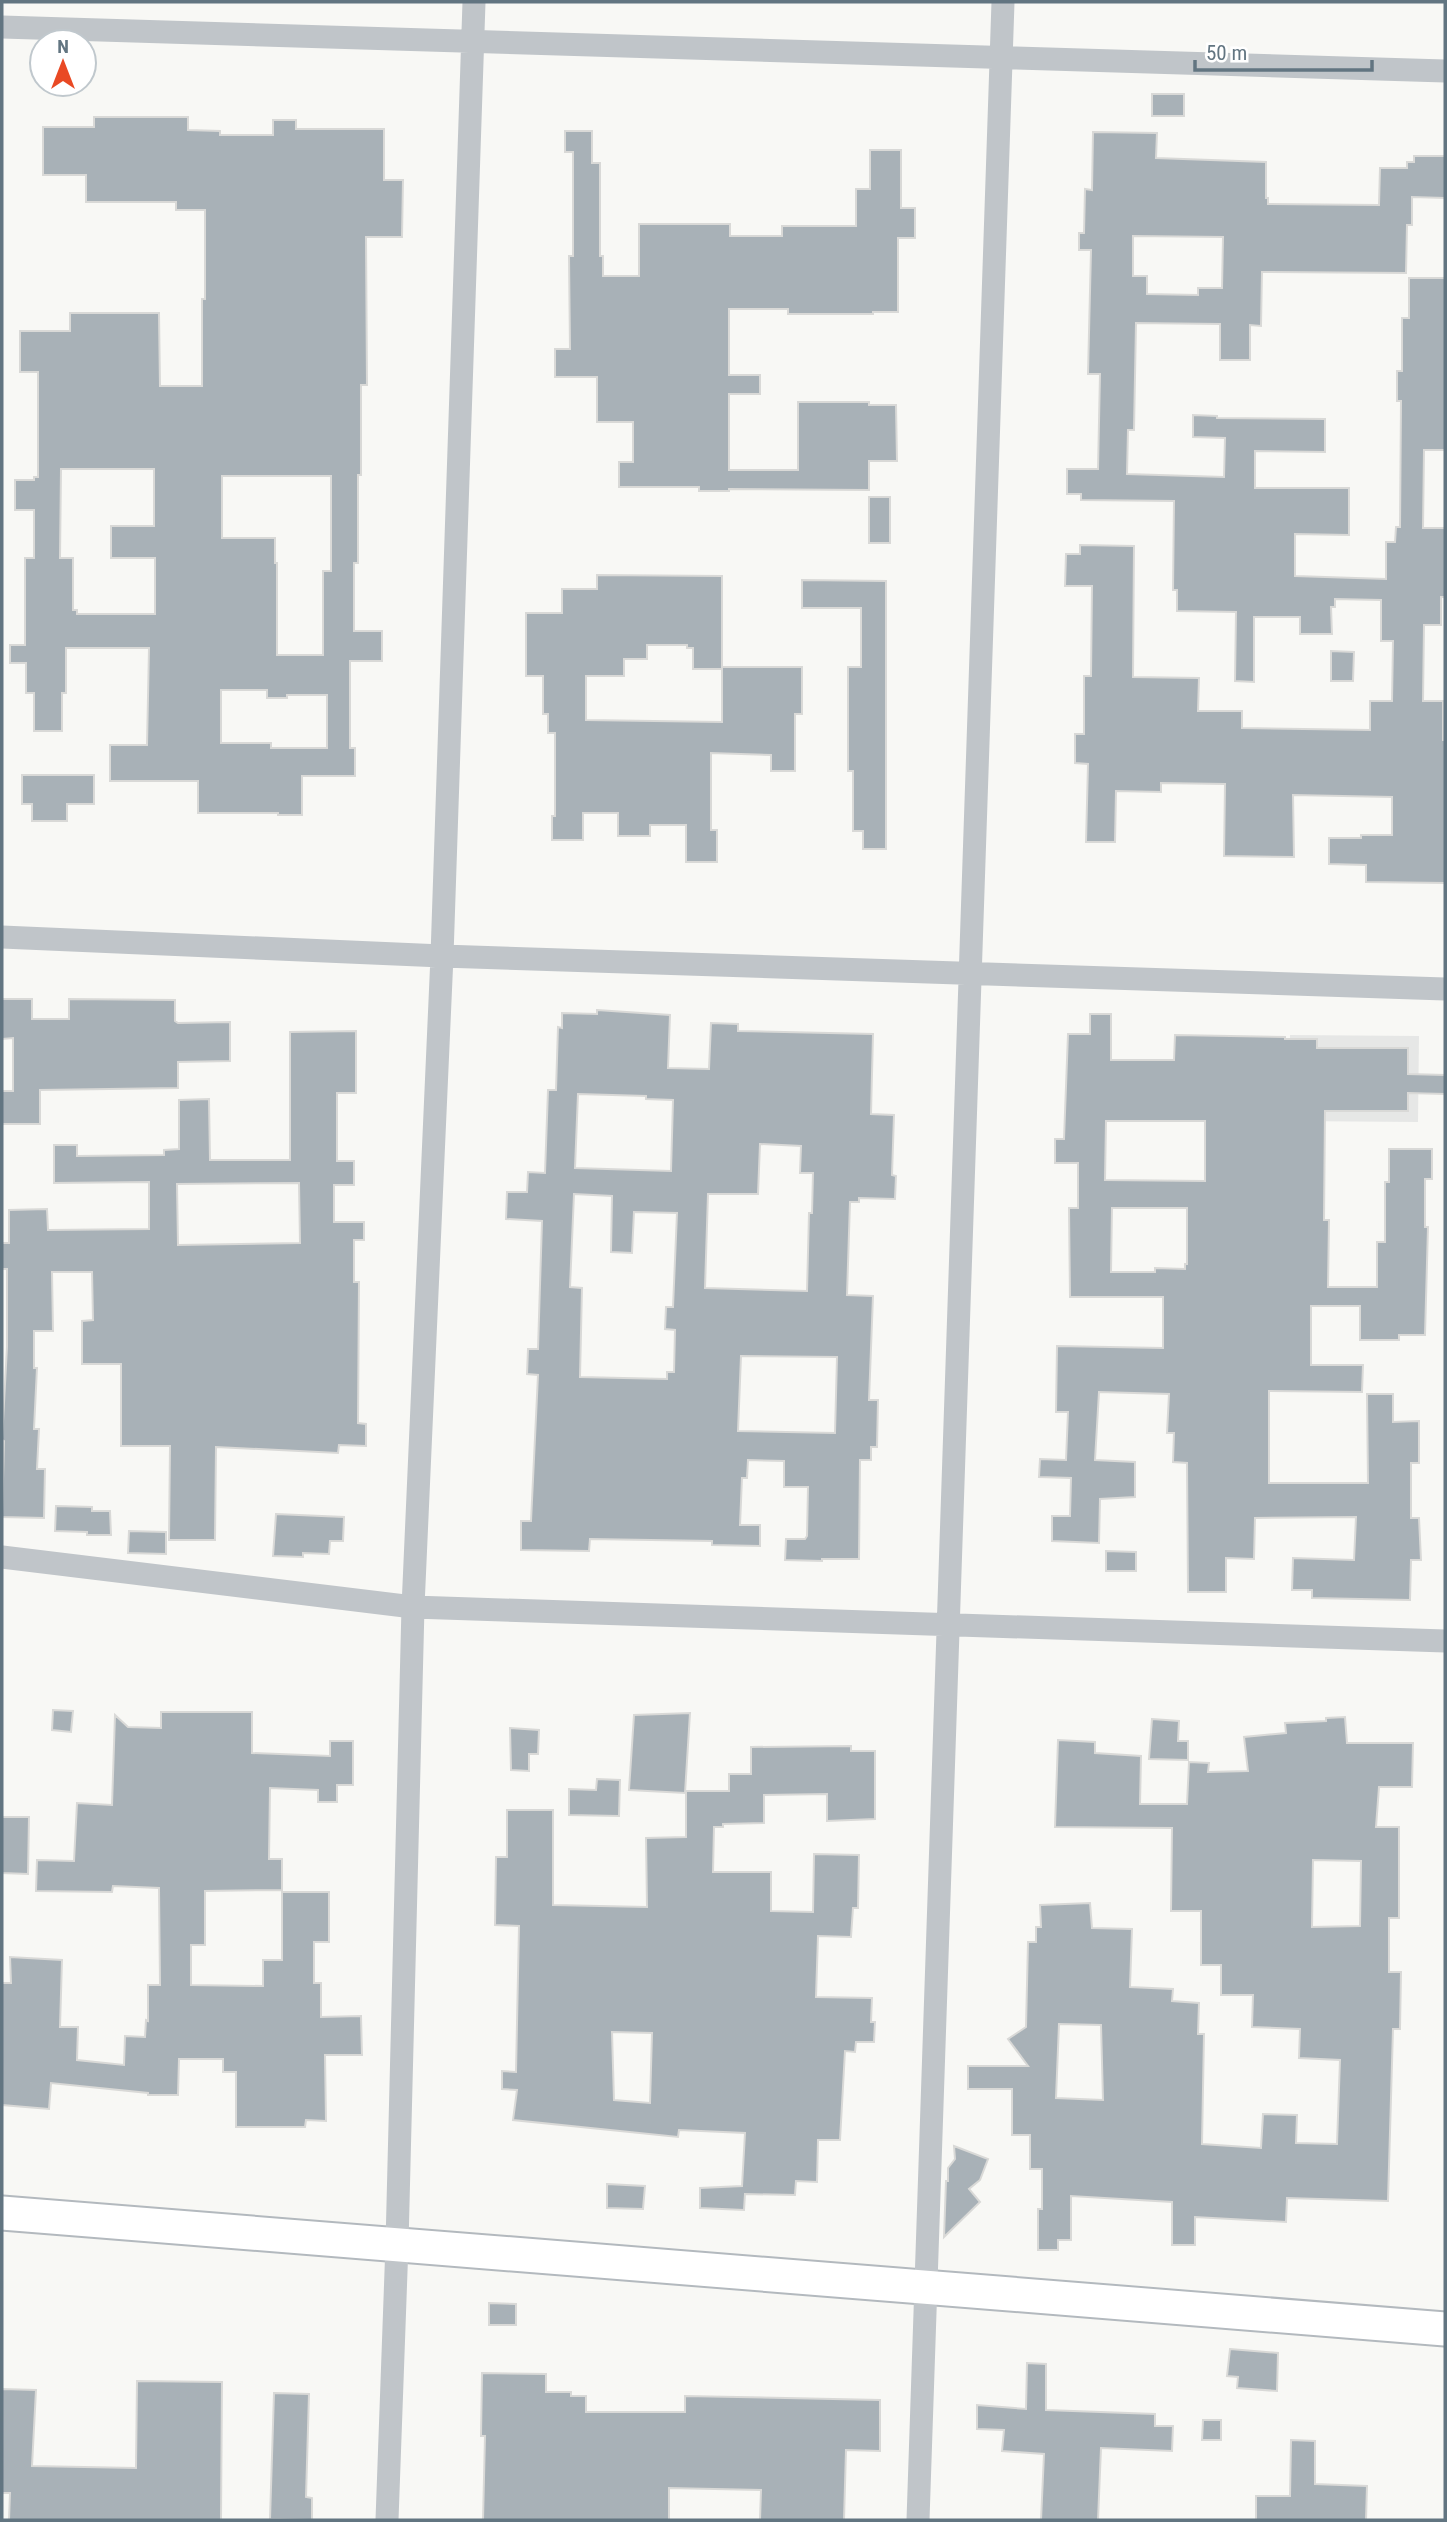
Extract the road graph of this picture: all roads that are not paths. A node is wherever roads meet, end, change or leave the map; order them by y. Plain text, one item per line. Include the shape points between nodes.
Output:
1 (474, 2) edge
2 (1003, 2) edge
3 (2, 27) edge
4 (472, 41) junction
5 (1001, 58) junction
6 (1445, 71) edge
7 (2, 937) edge
8 (442, 956) junction
9 (971, 973) junction
10 (1445, 989) edge
11 (2, 1557) edge
12 (413, 1607) junction
13 (949, 1625) junction
14 (1445, 1642) edge
15 (2, 2213) edge
16 (397, 2244) junction
17 (925, 2288) junction
18 (1445, 2329) edge
19 (387, 2520) edge
20 (918, 2520) edge

1 - 4 street
2 - 5 street
3 - 4 street
4 - 5 street
4 - 8 street
5 - 6 street
5 - 9 street
7 - 8 street
8 - 9 street
8 - 12 street
9 - 10 street
9 - 13 street
11 - 12 street
12 - 13 street
12 - 16 street
13 - 14 street
13 - 17 street
15 - 16 main road
16 - 17 main road
16 - 19 street
17 - 18 main road
17 - 20 street

